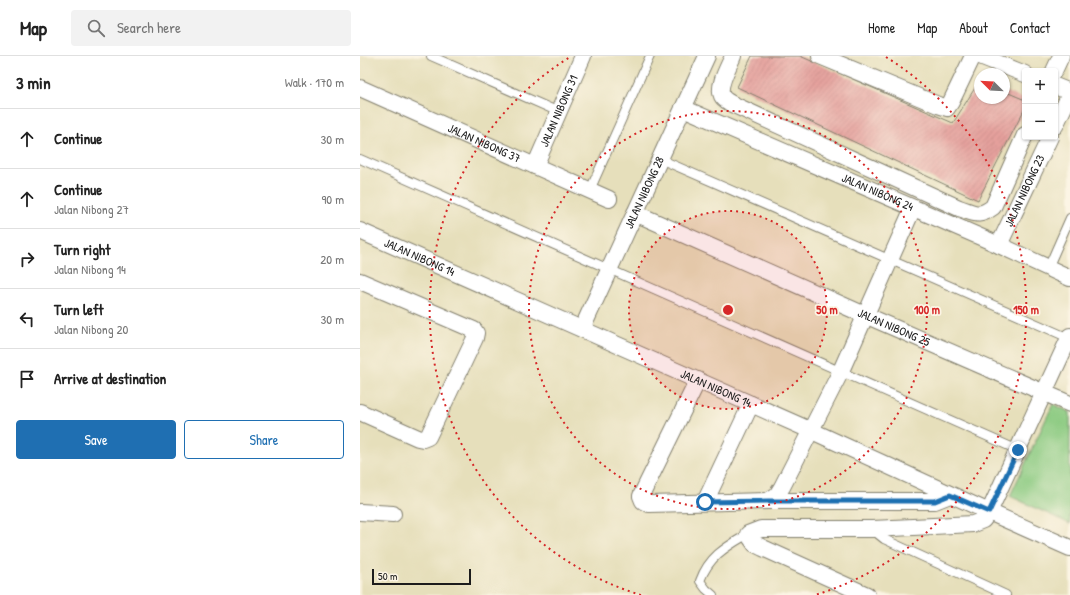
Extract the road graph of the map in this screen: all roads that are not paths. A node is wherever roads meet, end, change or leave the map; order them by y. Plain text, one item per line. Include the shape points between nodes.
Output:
1 (431, 56) edge
2 (583, 56) edge
3 (650, 56) edge
4 (707, 56) edge
5 (733, 56) edge
6 (820, 56) edge
7 (973, 56) edge
8 (980, 56) edge
9 (1061, 56) edge
10 (1055, 68) edge
11 (1022, 73) edge
12 (1058, 87) edge
13 (360, 88) edge
14 (1070, 93) edge
15 (683, 108) junction
16 (559, 112) junction
17 (1058, 119) edge
18 (1023, 140) edge
19 (1049, 140) edge
20 (360, 159) edge
21 (660, 159) junction
22 (535, 166) junction
23 (590, 190) junction
24 (609, 199) dead end
25 (913, 208) junction
26 (635, 213) junction
27 (1070, 218) edge
28 (360, 231) edge
29 (999, 245) junction
30 (890, 261) junction
31 (1048, 268) junction
32 (609, 270) junction
33 (1070, 278) edge
34 (360, 281) edge
35 (865, 315) junction
36 (582, 329) junction
37 (1070, 337) edge
38 (840, 372) junction
39 (698, 380) junction
40 (1044, 392) junction
41 (751, 404) junction
42 (1070, 404) edge
43 (360, 412) edge
44 (812, 431) junction
45 (1018, 450) junction
46 (950, 495) junction
47 (768, 501) junction
48 (705, 502) junction
49 (360, 512) edge
50 (989, 512) junction
51 (393, 514) dead end
52 (872, 529) junction
53 (748, 534) junction
54 (1070, 548) edge
55 (713, 595) edge
56 (867, 595) edge
57 (1006, 595) edge

1 - 16 lane
2 - 16 street, JALAN NIBONG 31
3 - 23 lane
4 - 15 street, JALAN NIBONG 28
5 - 18 street via 720,91 723,98 732,104 959,208 976,213 984,213 992,207
6 - 7 street via 947,108
8 - 11 street
9 - 10 street
12 - 14 street
13 - 22 street, JALAN NIBONG 37
14 - 17 street
15 - 21 street, JALAN NIBONG 28
15 - 25 street, JALAN NIBONG 24
16 - 22 street, JALAN NIBONG 31
19 - 29 street, JALAN NIBONG 23
20 - 32 lane via 583,256
21 - 26 street, JALAN NIBONG 28
21 - 30 lane
22 - 23 street, JALAN NIBONG 37
23 - 24 street, JALAN NIBONG 37
25 - 29 street, JALAN NIBONG 24
25 - 30 street
26 - 32 street, JALAN NIBONG 28
26 - 35 street, JALAN NIBONG 25
27 - 31 lane
28 - 36 street, JALAN NIBONG 14
29 - 31 street, JALAN NIBONG 24
30 - 35 street
30 - 37 lane
31 - 33 street, JALAN NIBONG 24
32 - 36 street, JALAN NIBONG 28
32 - 38 lane
34 - 43 street via 476,333 428,437 418,438
35 - 38 street
35 - 40 street, JALAN NIBONG 25
36 - 39 street, JALAN NIBONG 14
37 - 40 street
38 - 44 street
38 - 45 lane
39 - 41 street, JALAN NIBONG 14
39 - 48 street via 641,496 643,501 649,504
40 - 42 street, JALAN NIBONG 25
40 - 45 street
41 - 44 street, JALAN NIBONG 14
41 - 48 street
44 - 46 street, JALAN NIBONG 14
44 - 47 street via 777,495
45 - 50 street
46 - 47 street via 935,501
46 - 50 street, JALAN NIBONG 14
47 - 48 street
49 - 51 street
50 - 52 street via 983,520 973,524
50 - 54 street, JALAN NIBONG 14
52 - 53 street via 761,529
52 - 57 lane via 884,539
53 - 55 lane via 724,549 704,570 700,581
53 - 56 street via 755,544

